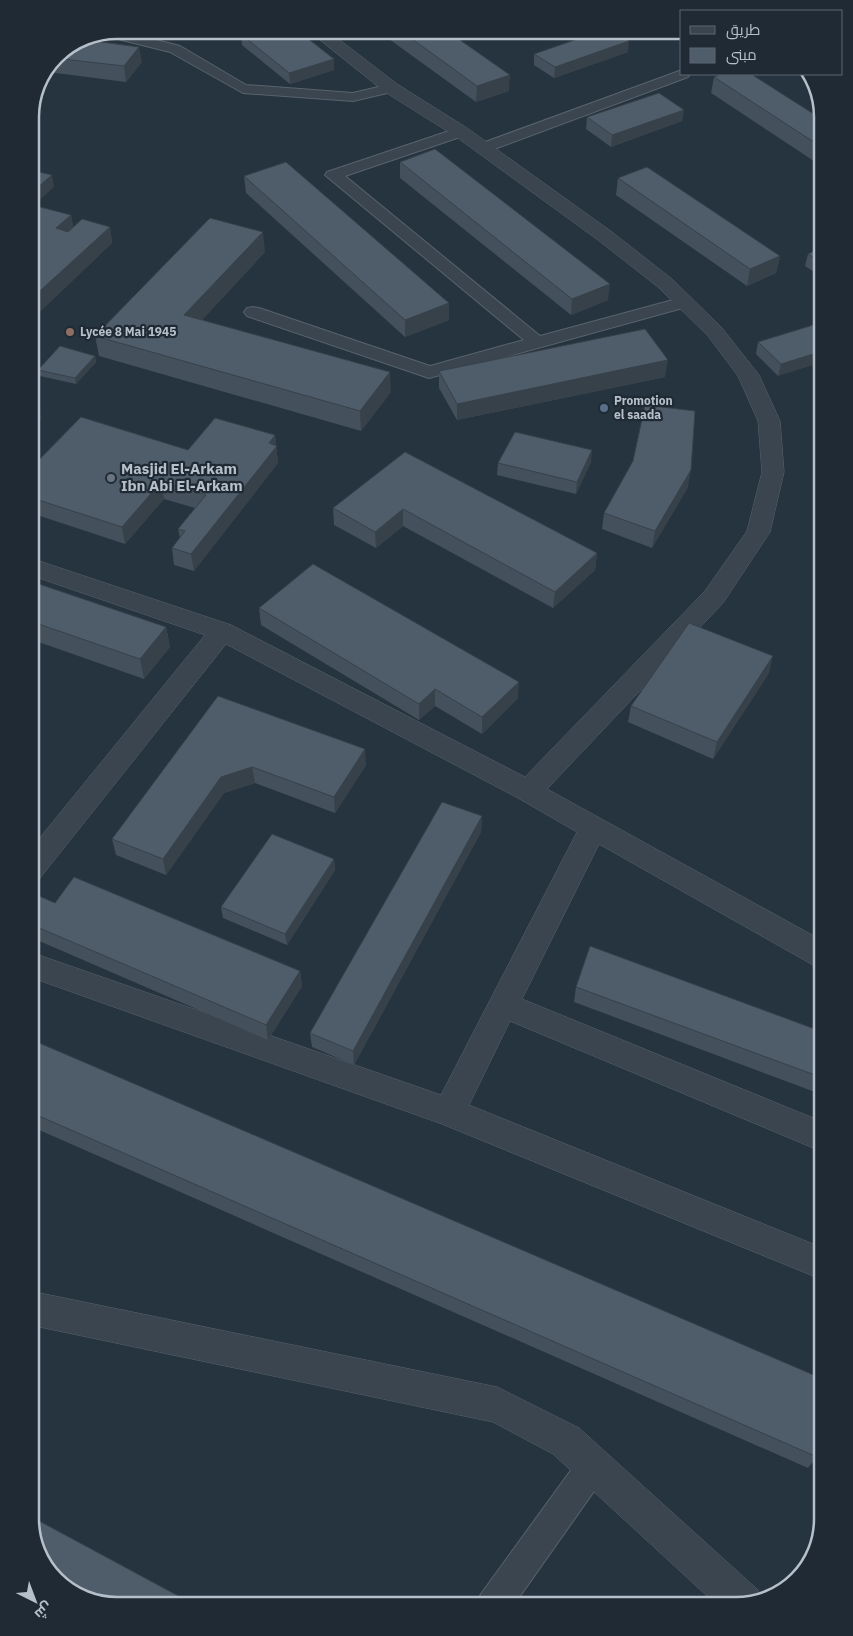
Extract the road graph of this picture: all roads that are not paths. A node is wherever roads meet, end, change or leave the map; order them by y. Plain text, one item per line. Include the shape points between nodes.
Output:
1 (135, 39) edge
2 (327, 39) edge
3 (680, 75) edge
4 (391, 88) junction
5 (461, 132) junction
6 (483, 148) junction
7 (684, 302) junction
8 (253, 312) dead end
9 (537, 342) junction
10 (39, 569) edge
11 (222, 630) junction
12 (528, 792) junction
13 (594, 828) junction
14 (39, 859) edge
15 (814, 951) edge
16 (39, 967) edge
17 (504, 1005) junction
18 (449, 1112) junction
19 (814, 1133) edge
20 (814, 1260) edge
21 (39, 1310) edge
22 (593, 1466) junction
23 (499, 1597) edge
24 (736, 1597) edge

1 - 4 lane via 175,49 243,89 353,97
2 - 4 street
3 - 6 lane
4 - 5 street
5 - 6 street
5 - 9 lane via 333,175
6 - 7 street via 606,236
7 - 9 lane
7 - 12 street via 715,332 748,375 769,421 773,472 758,532 714,597
8 - 9 lane via 429,372
10 - 11 street
11 - 12 street
11 - 14 street
12 - 13 street
13 - 15 street
13 - 17 street
16 - 18 street
17 - 18 street
17 - 19 street
18 - 20 street
21 - 22 street via 497,1404 566,1441
22 - 23 lane
22 - 24 street

